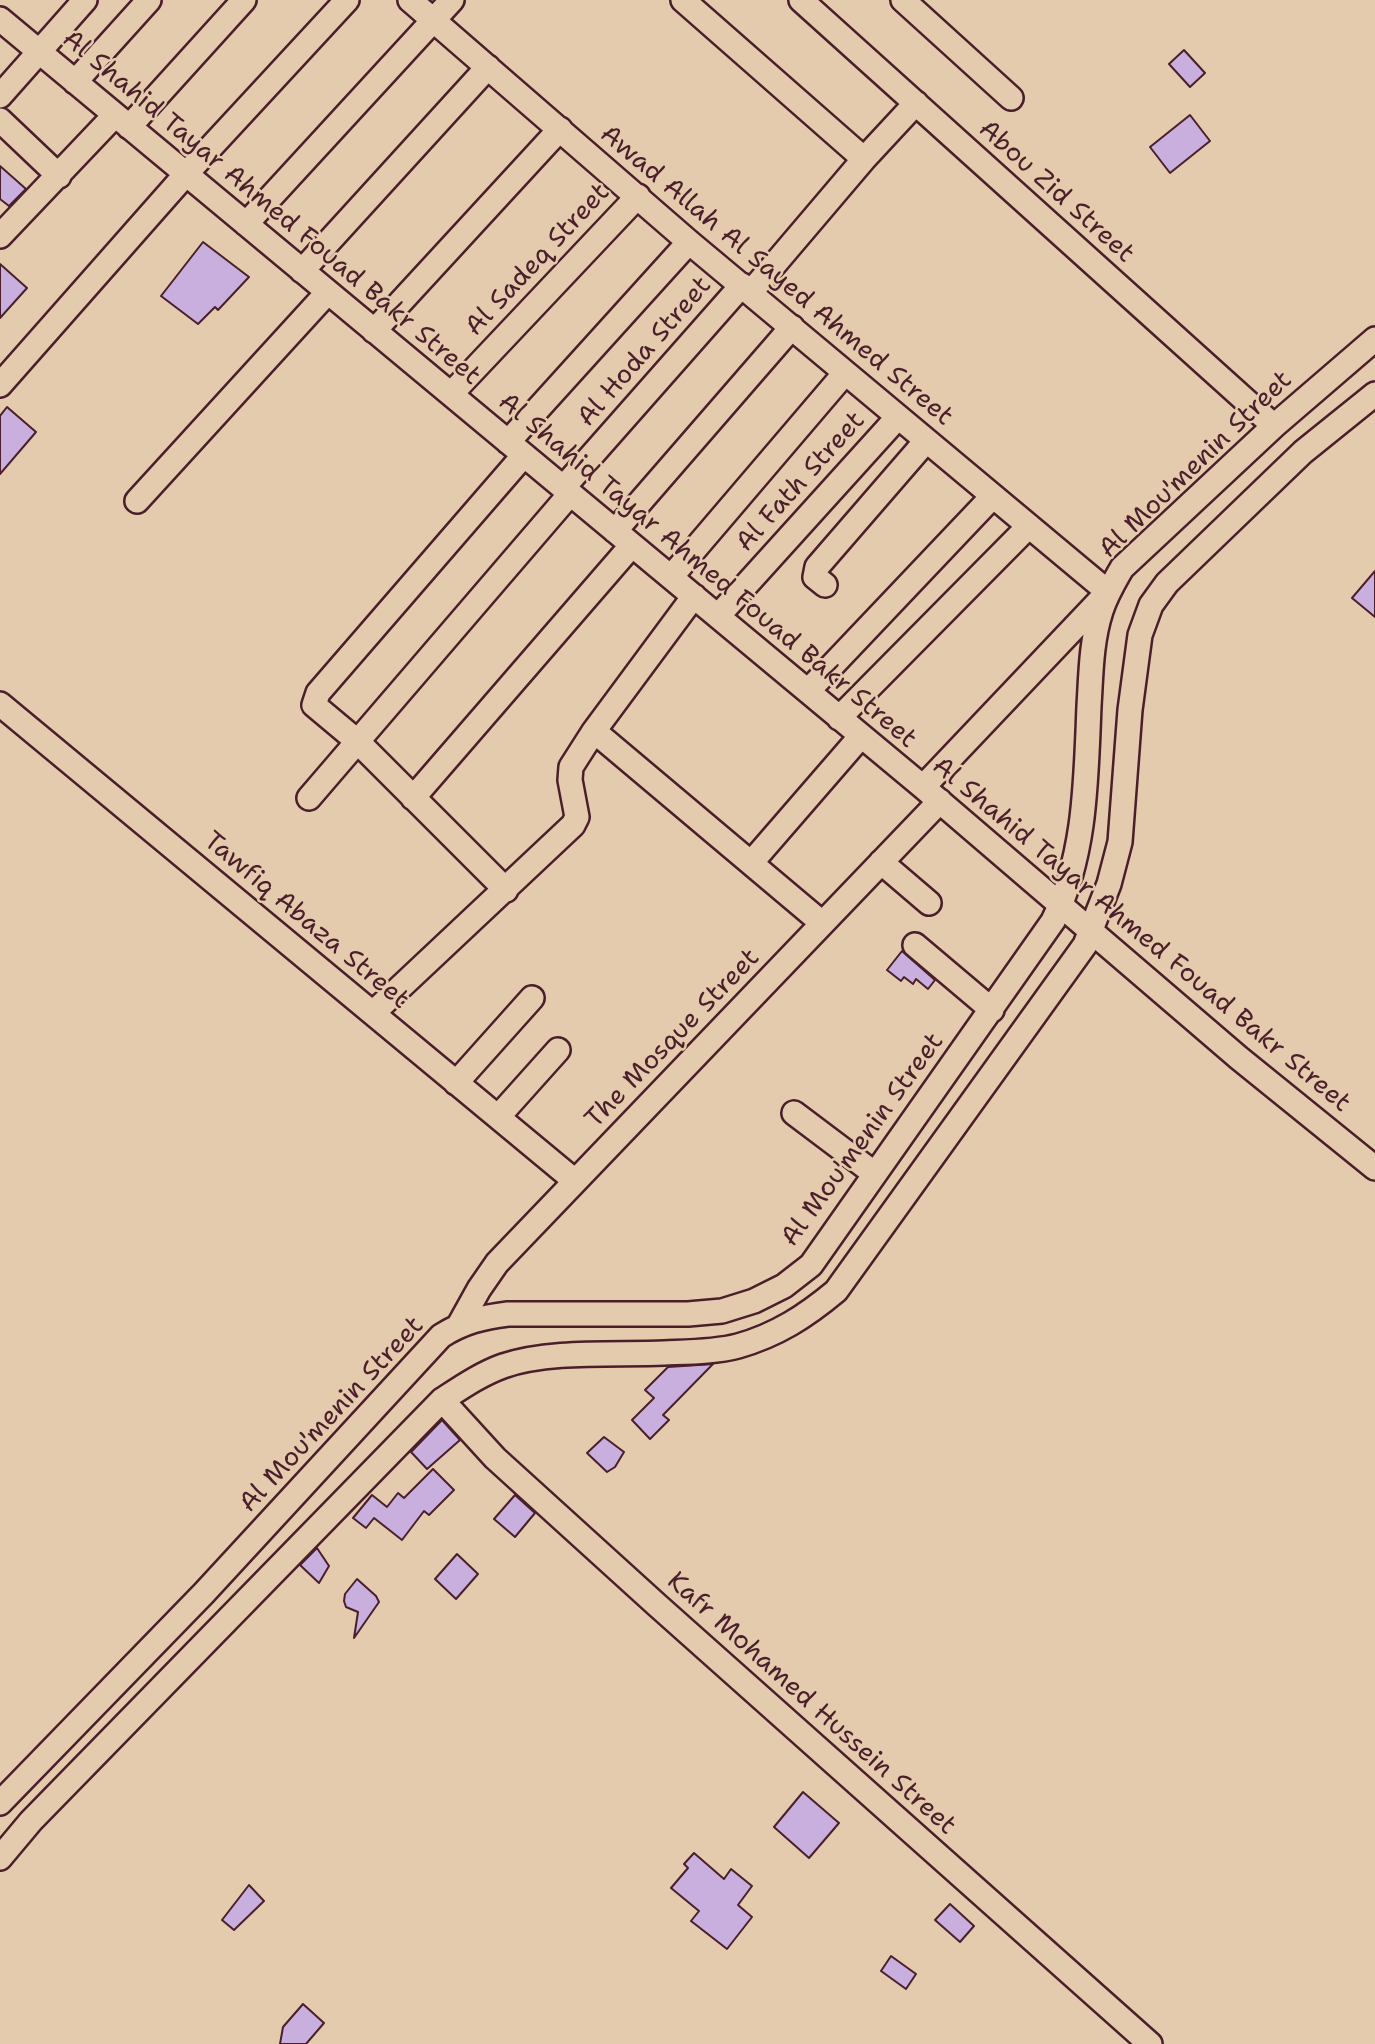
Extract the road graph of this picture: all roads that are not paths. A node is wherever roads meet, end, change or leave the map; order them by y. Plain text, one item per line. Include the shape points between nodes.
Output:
1 (85, 0) edge
2 (149, 0) edge
3 (244, 0) edge
4 (347, 0) edge
5 (410, 0) edge
6 (452, 0) edge
7 (683, 0) edge
8 (801, 0) edge
9 (903, 0) edge
10 (0, 19) edge
11 (434, 21) junction
12 (38, 51) junction
13 (488, 67) junction
14 (75, 82) junction
15 (0, 96) edge
16 (1011, 98) dead end
17 (916, 103) junction
18 (0, 120) edge
19 (122, 121) junction
20 (561, 129) junction
21 (864, 159) junction
22 (186, 174) junction
23 (59, 176) junction
24 (638, 195) junction
25 (246, 224) junction
26 (0, 236) edge
27 (690, 242) junction
28 (302, 271) junction
29 (746, 289) junction
30 (328, 292) junction
31 (792, 327) junction
32 (374, 331) junction
33 (1375, 340) edge
34 (845, 373) junction
35 (0, 385) edge
36 (450, 394) junction
37 (1375, 394) edge
38 (898, 417) junction
39 (1274, 426) junction
40 (926, 441) junction
41 (516, 449) junction
42 (567, 491) junction
43 (993, 496) junction
44 (137, 501) dead end
45 (1029, 526) junction
46 (624, 538) junction
47 (671, 577) junction
48 (825, 585) dead end
49 (1108, 592) junction
50 (694, 596) junction
51 (718, 616) junction
52 (808, 691) junction
53 (0, 704) edge
54 (839, 718) junction
55 (594, 731) junction
56 (861, 736) junction
57 (357, 741) junction
58 (931, 794) junction
59 (309, 798) dead end
60 (413, 798) junction
61 (881, 862) junction
62 (751, 863) junction
63 (506, 890) junction
64 (929, 903) dead end
65 (1061, 905) junction
66 (822, 923) junction
67 (1091, 932) junction
68 (915, 945) dead end
69 (532, 998) dead end
70 (992, 1010) junction
71 (373, 1013) junction
72 (558, 1050) dead end
73 (456, 1083) junction
74 (794, 1113) dead end
75 (498, 1117) junction
76 (1375, 1168) edge
77 (875, 1174) junction
78 (575, 1181) junction
79 (459, 1325) junction
80 (442, 1400) junction
81 (3, 1800) edge
82 (31, 1821) junction
83 (0, 1858) edge
84 (1150, 2044) edge

1 - 12 street
2 - 14 street
3 - 19 street
4 - 22 street
5 - 11 street, Awad Allah Al Sayed Ahmed Street
6 - 11 street
7 - 21 street
8 - 17 street, Abou Zid Street
9 - 16 street
10 - 12 street, Al Shahid Tayar Ahmed Fouad Bakr Street
11 - 13 street, Awad Allah Al Sayed Ahmed Street
11 - 25 street
12 - 14 street, Al Shahid Tayar Ahmed Fouad Bakr Street
12 - 15 street
13 - 20 street, Awad Allah Al Sayed Ahmed Street
13 - 28 street
14 - 19 street, Al Shahid Tayar Ahmed Fouad Bakr Street
17 - 21 street, Al Hoda Street
17 - 39 street, Abou Zid Street
18 - 23 street
19 - 22 street, Al Shahid Tayar Ahmed Fouad Bakr Street
19 - 23 street
20 - 24 street, Awad Allah Al Sayed Ahmed Street
20 - 32 street
21 - 29 street, Al Hoda Street
22 - 25 street, Al Shahid Tayar Ahmed Fouad Bakr Street
22 - 35 street
23 - 26 street
24 - 27 street, Awad Allah Al Sayed Ahmed Street
24 - 36 street, Al Sadeq Street
25 - 28 street, Al Shahid Tayar Ahmed Fouad Bakr Street
27 - 29 street, Awad Allah Al Sayed Ahmed Street
27 - 41 street
28 - 30 street, Al Shahid Tayar Ahmed Fouad Bakr Street
29 - 31 street, Awad Allah Al Sayed Ahmed Street
29 - 42 street, Al Hoda Street
30 - 32 street, Al Shahid Tayar Ahmed Fouad Bakr Street
30 - 44 street
31 - 34 street, Awad Allah Al Sayed Ahmed Street
31 - 46 street
32 - 36 street, Al Shahid Tayar Ahmed Fouad Bakr Street
33 - 39 street, Al Mou'menin Street
34 - 38 street, Awad Allah Al Sayed Ahmed Street
34 - 47 street
36 - 41 street, Al Shahid Tayar Ahmed Fouad Bakr Street
37 - 67 street via 1303,452 1167,583 1151,605 1134,670 1120,842
38 - 40 street, Awad Allah Al Sayed Ahmed Street
38 - 51 street, Al Fath Street
39 - 49 street, Al Mou'menin Street via 1122,568
40 - 43 street, Awad Allah Al Sayed Ahmed Street
40 - 48 street via 817,567 815,577
41 - 42 street, Al Shahid Tayar Ahmed Fouad Bakr Street
41 - 57 street via 315,699 316,708
42 - 46 street, Al Shahid Tayar Ahmed Fouad Bakr Street
42 - 57 street, Al Hoda Street
43 - 45 street, Awad Allah Al Sayed Ahmed Street
43 - 52 street
45 - 49 street, Awad Allah Al Sayed Ahmed Street
45 - 54 street
46 - 47 street, Al Shahid Tayar Ahmed Fouad Bakr Street
46 - 60 street
47 - 50 street, Al Shahid Tayar Ahmed Fouad Bakr Street
49 - 58 street, The Mosque Street
49 - 65 street, Al Mou'menin Street via 1094,636 1080,835
50 - 51 street, Al Shahid Tayar Ahmed Fouad Bakr Street
50 - 55 street
51 - 52 street, Al Shahid Tayar Ahmed Fouad Bakr Street
52 - 54 street, Al Shahid Tayar Ahmed Fouad Bakr Street
53 - 71 street, Tawfiq Abaza Street
54 - 56 street, Al Shahid Tayar Ahmed Fouad Bakr Street
55 - 62 street
55 - 63 street via 571,767 577,817 573,825
56 - 58 street, Al Shahid Tayar Ahmed Fouad Bakr Street
56 - 62 street
57 - 59 street, Al Hoda Street
57 - 60 street
58 - 61 street, The Mosque Street
58 - 65 street, Al Shahid Tayar Ahmed Fouad Bakr Street
60 - 63 street
61 - 64 street
61 - 66 street, The Mosque Street
62 - 66 street
63 - 71 street
65 - 67 street, Al Shahid Tayar Ahmed Fouad Bakr Street
65 - 70 street, Al Mou'menin Street
66 - 78 street, The Mosque Street
67 - 76 street, Al Shahid Tayar Ahmed Fouad Bakr Street
67 - 80 street via 836,1291 806,1316 772,1335 736,1347 538,1358 471,1380
68 - 70 street
69 - 73 street
70 - 77 street, Al Mou'menin Street
71 - 73 street, Tawfiq Abaza Street
72 - 75 street
73 - 75 street, Tawfiq Abaza Street
74 - 77 street
75 - 78 street, Tawfiq Abaza Street
77 - 79 street, Al Mou'menin Street via 811,1265 754,1301 722,1311 688,1314 508,1314
78 - 79 street, The Mosque Street via 497,1263
79 - 81 street, Al Mou'menin Street via 426,1350 204,1592
80 - 82 street
80 - 84 street, Kafr Mohamed Hussein Street via 495,1458 646,1596
81 - 82 street
82 - 83 street

